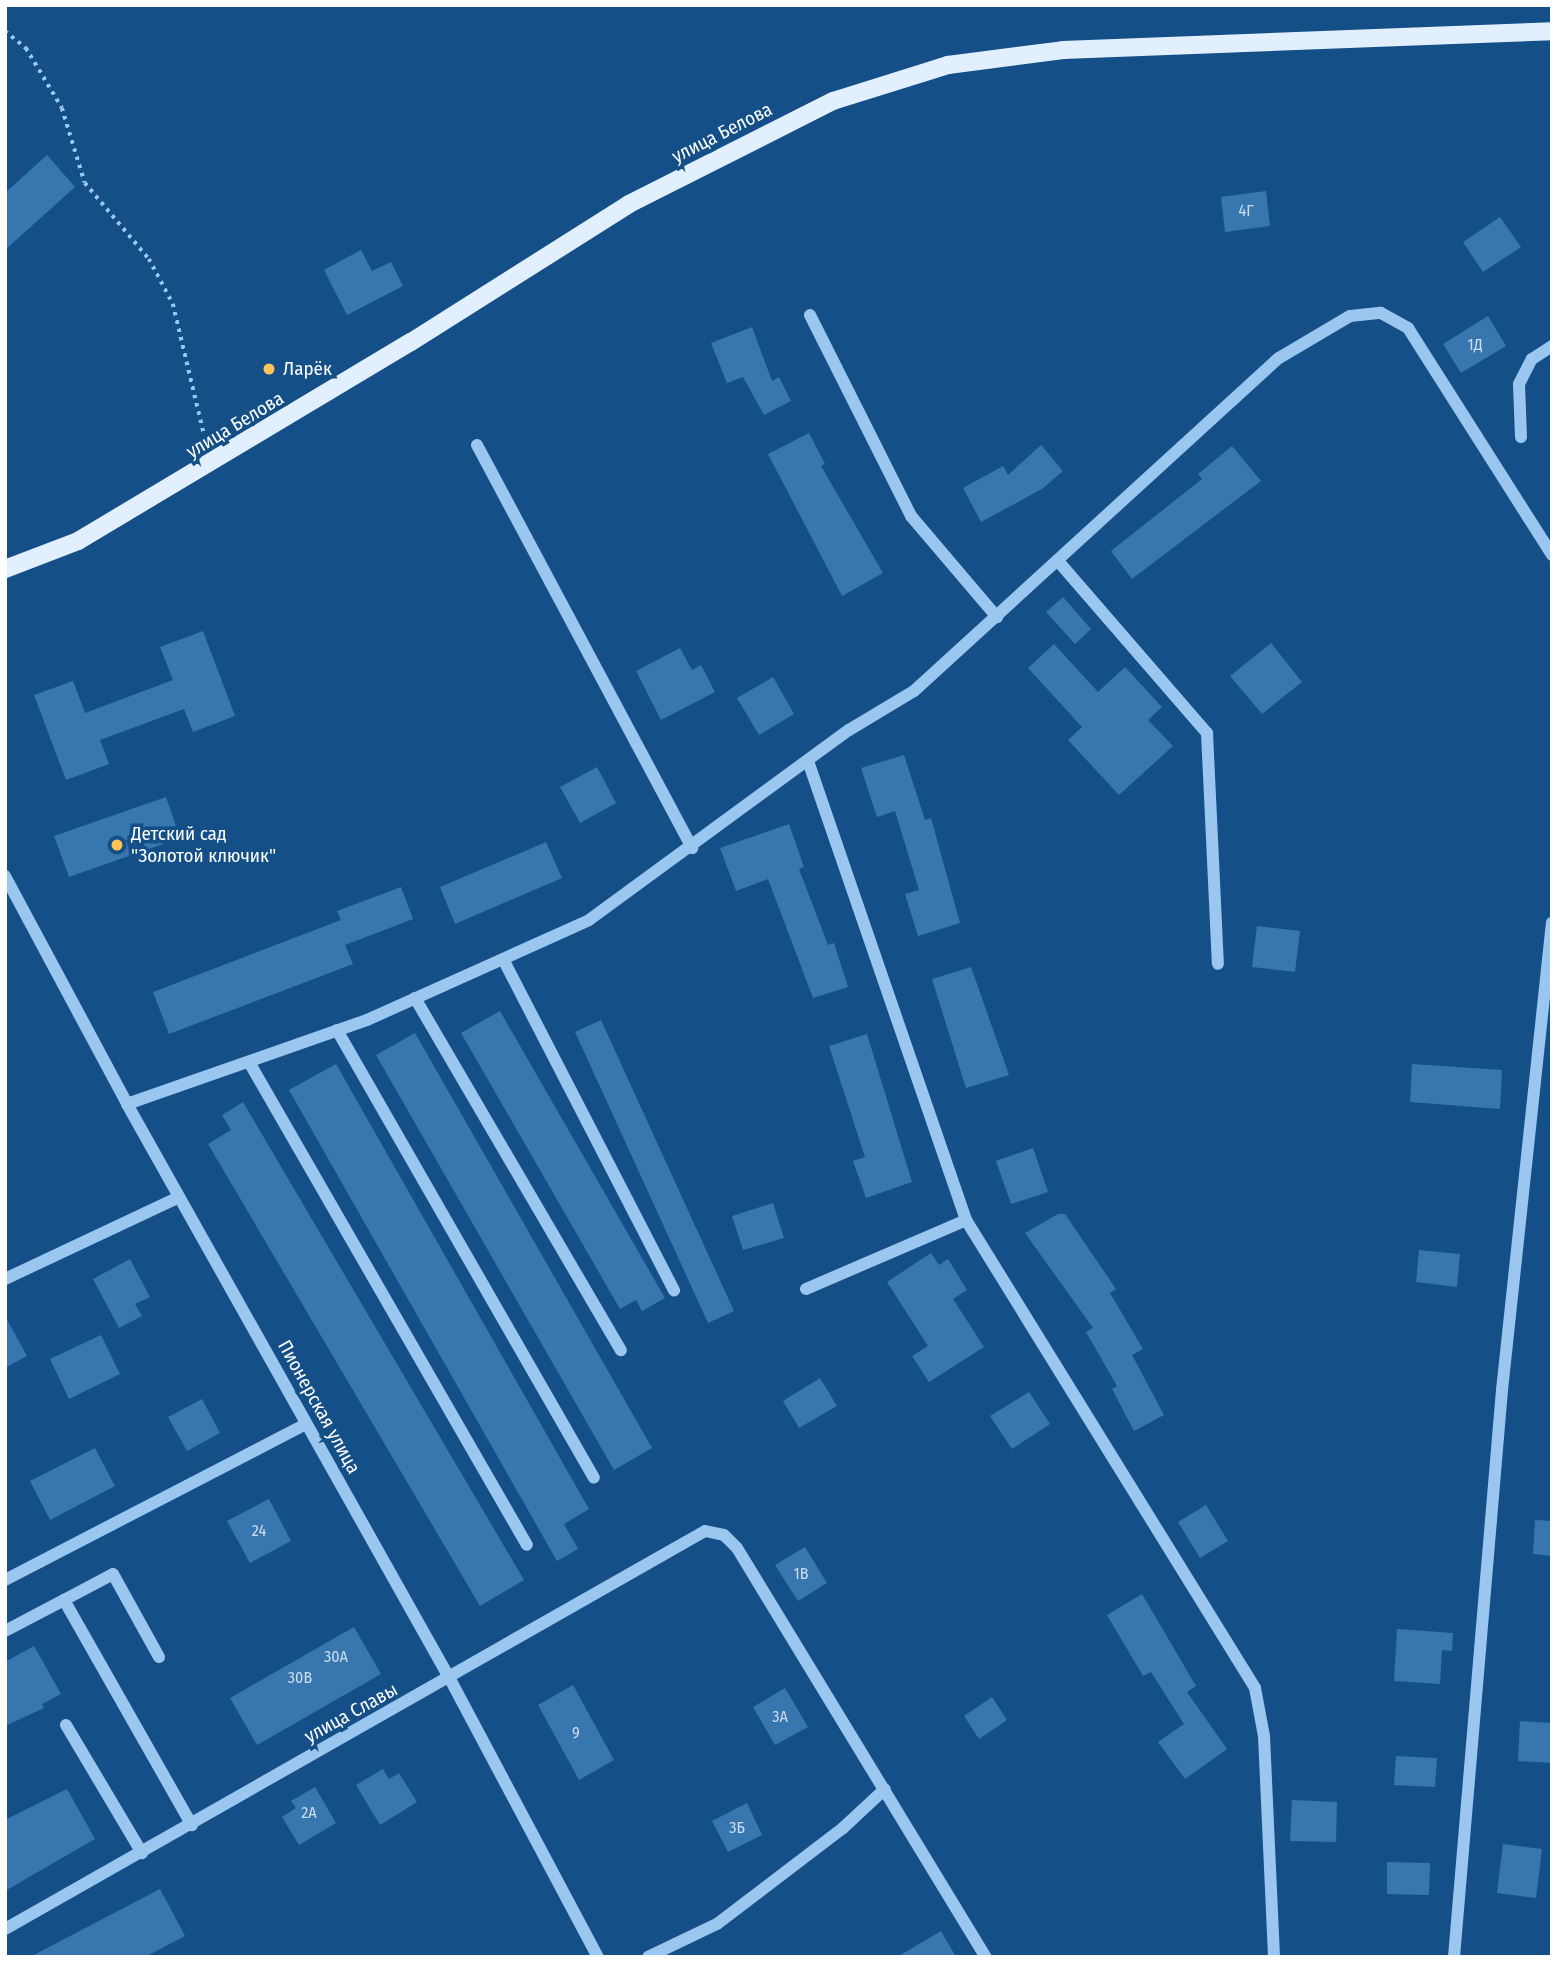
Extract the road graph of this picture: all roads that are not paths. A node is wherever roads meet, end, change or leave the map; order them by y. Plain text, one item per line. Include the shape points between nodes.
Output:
1 (1552, 31) edge
2 (810, 315) dead end
3 (1552, 346) edge
4 (1521, 437) dead end
5 (477, 445) dead end
6 (1552, 555) edge
7 (1058, 561) junction
8 (5, 569) edge
9 (997, 617) junction
10 (808, 761) junction
11 (692, 848) junction
12 (5, 876) edge
13 (1552, 923) edge
14 (503, 959) junction
15 (1218, 964) dead end
16 (415, 998) junction
17 (337, 1030) junction
18 (249, 1062) junction
19 (127, 1104) junction
20 (179, 1197) junction
21 (966, 1220) junction
22 (5, 1279) edge
23 (806, 1289) dead end
24 (674, 1290) dead end
25 (621, 1350) dead end
26 (306, 1424) junction
27 (594, 1478) dead end
28 (527, 1545) dead end
29 (5, 1580) edge
30 (64, 1600) junction
31 (5, 1631) edge
32 (159, 1657) dead end
33 (450, 1679) junction
34 (66, 1725) dead end
35 (885, 1789) junction
36 (192, 1825) junction
37 (142, 1853) junction
38 (5, 1929) edge
39 (598, 1957) edge
40 (649, 1957) edge
41 (986, 1957) edge
42 (1273, 1957) edge
43 (1454, 1957) edge

1 - 8 main road, улица Белова via 1063,50 948,65 833,101 629,204 211,464 78,541
2 - 9 street via 911,516
3 - 4 street via 1532,359 1519,384
5 - 11 street
6 - 7 street via 1418,340 1395,318 1365,312 1350,316 1279,358
7 - 9 street
7 - 15 street via 1207,733
9 - 10 street via 914,691
10 - 11 street
10 - 21 street
11 - 14 street via 589,920
12 - 19 street, Пионерская улица
13 - 43 street via 1502,1390
14 - 16 street
14 - 24 street
16 - 17 street
16 - 25 street
17 - 18 street
17 - 27 street
18 - 19 street
18 - 28 street
19 - 20 street, Пионерская улица
20 - 22 street
20 - 26 street, Пионерская улица
21 - 23 street
21 - 42 street via 1255,1688 1264,1736
26 - 29 street
26 - 33 street, Пионерская улица
30 - 31 street
30 - 32 street via 113,1574
30 - 36 street
33 - 35 street, улица Славы via 696,1533 715,1531 737,1548
33 - 36 street, улица Славы
33 - 39 street, Пионерская улица
34 - 37 street
35 - 40 street via 843,1829 717,1924
35 - 41 street
36 - 37 street, улица Славы
37 - 38 street, улица Славы

